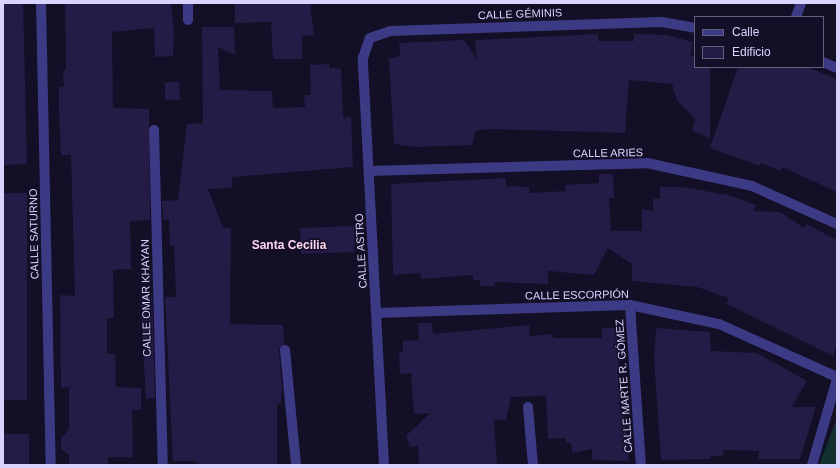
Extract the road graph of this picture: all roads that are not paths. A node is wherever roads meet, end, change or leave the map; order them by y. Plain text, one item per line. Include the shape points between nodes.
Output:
1 (41, 3) edge
2 (188, 3) edge
3 (800, 3) edge
4 (796, 16) edge
5 (188, 20) dead end
6 (694, 28) edge
7 (370, 38) joint
8 (824, 62) edge
9 (837, 68) edge
10 (154, 130) dead end
11 (369, 171) junction
12 (837, 224) edge
13 (630, 304) junction
14 (376, 313) junction
15 (285, 350) dead end
16 (837, 378) edge
17 (528, 407) dead end
18 (51, 465) edge
19 (163, 465) edge
20 (296, 465) edge
21 (384, 465) edge
22 (533, 465) edge
23 (641, 465) edge
24 (812, 465) edge

1 - 18 street, CALLE SATURNO
2 - 5 street
3 - 4 street
6 - 7 street, CALLE GÉMINIS via 662,22 390,30
7 - 11 street, CALLE ASTRO via 363,58
8 - 9 street
10 - 19 street, CALLE OMAR KHAYAN
11 - 12 street, CALLE ARIES via 647,163 752,186
11 - 14 street, CALLE ASTRO
13 - 14 street, CALLE ESCORPIÓN
13 - 16 street, CALLE ESCORPIÓN via 719,324
13 - 23 street, CALLE MARTE R. GÓMEZ
14 - 21 street, CALLE ASTRO
15 - 20 street
16 - 24 street
17 - 22 street

